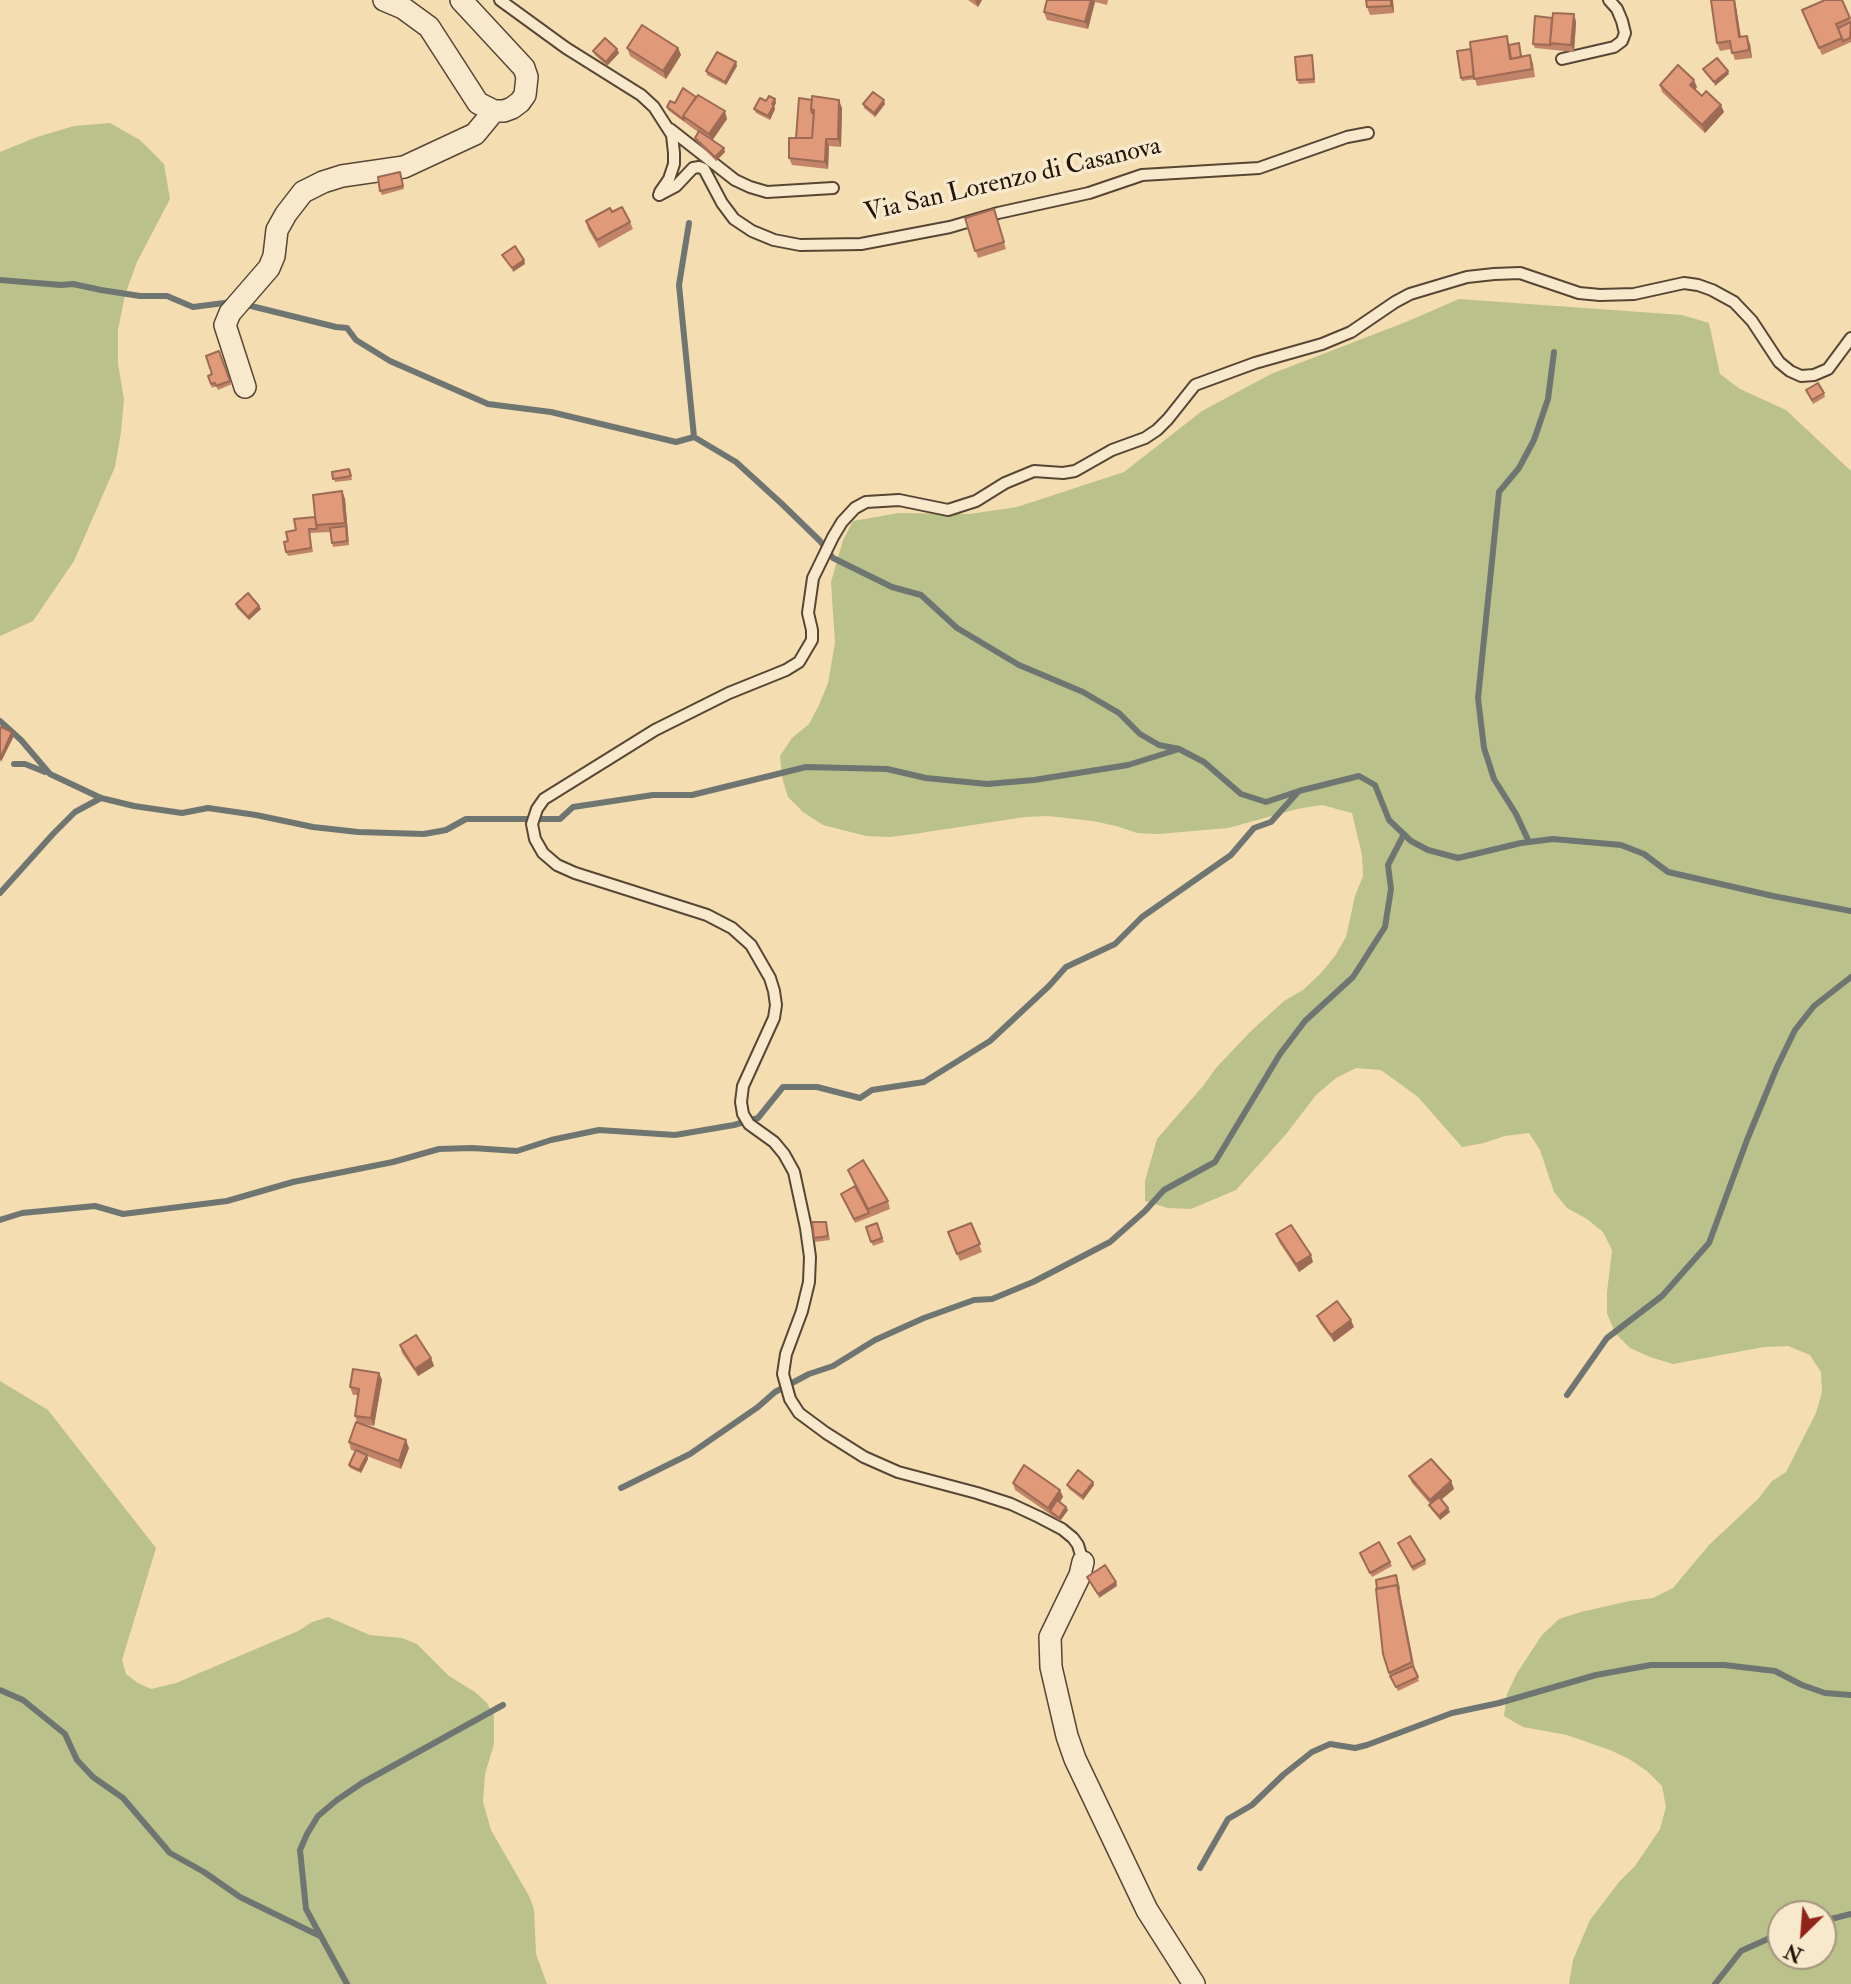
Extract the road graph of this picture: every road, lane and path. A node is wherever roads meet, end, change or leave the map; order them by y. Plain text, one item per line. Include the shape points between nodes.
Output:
1 (384, 0) edge
2 (461, 0) edge
3 (499, 0) edge
4 (1609, 0) edge
5 (1562, 58) edge
6 (494, 111) junction
7 (669, 128) junction
8 (1368, 133) dead end
9 (833, 188) dead end
10 (1851, 338) edge
11 (245, 387) dead end
12 (1083, 1562) joint
13 (1194, 1984) edge

1 - 6 street via 429,27 478,103
2 - 6 street via 524,68 527,77 520,102
3 - 7 lane via 640,95
4 - 5 lane via 1622,21 1622,41 1614,47
6 - 11 street via 475,134 404,167 342,176 303,192 277,230 269,268 225,325
7 - 8 lane, Via San Lorenzo di Casanova via 674,164 659,195 699,167 734,219 752,230 774,240 832,246 950,227 1142,176 1259,168
7 - 9 lane via 750,187 767,192
10 - 12 lane via 1828,369 1801,376 1779,362 1734,302 1698,285 1600,295 1579,293 1520,273 1467,276 1410,294 1351,332 1195,385 1157,430 1075,471 1034,471 948,510 899,500 866,502 855,508 833,537 813,578 808,613 812,640 799,662 655,730 544,799 537,809 532,824 535,839 557,864 707,915 732,928 751,945 770,978 774,1018 743,1086 741,1102 749,1124 785,1154 794,1172 806,1228 809,1282 783,1374 799,1413 864,1457 898,1472 1011,1504 1051,1523 1079,1545
12 - 13 street via 1050,1637 1051,1667 1067,1736 1147,1910

